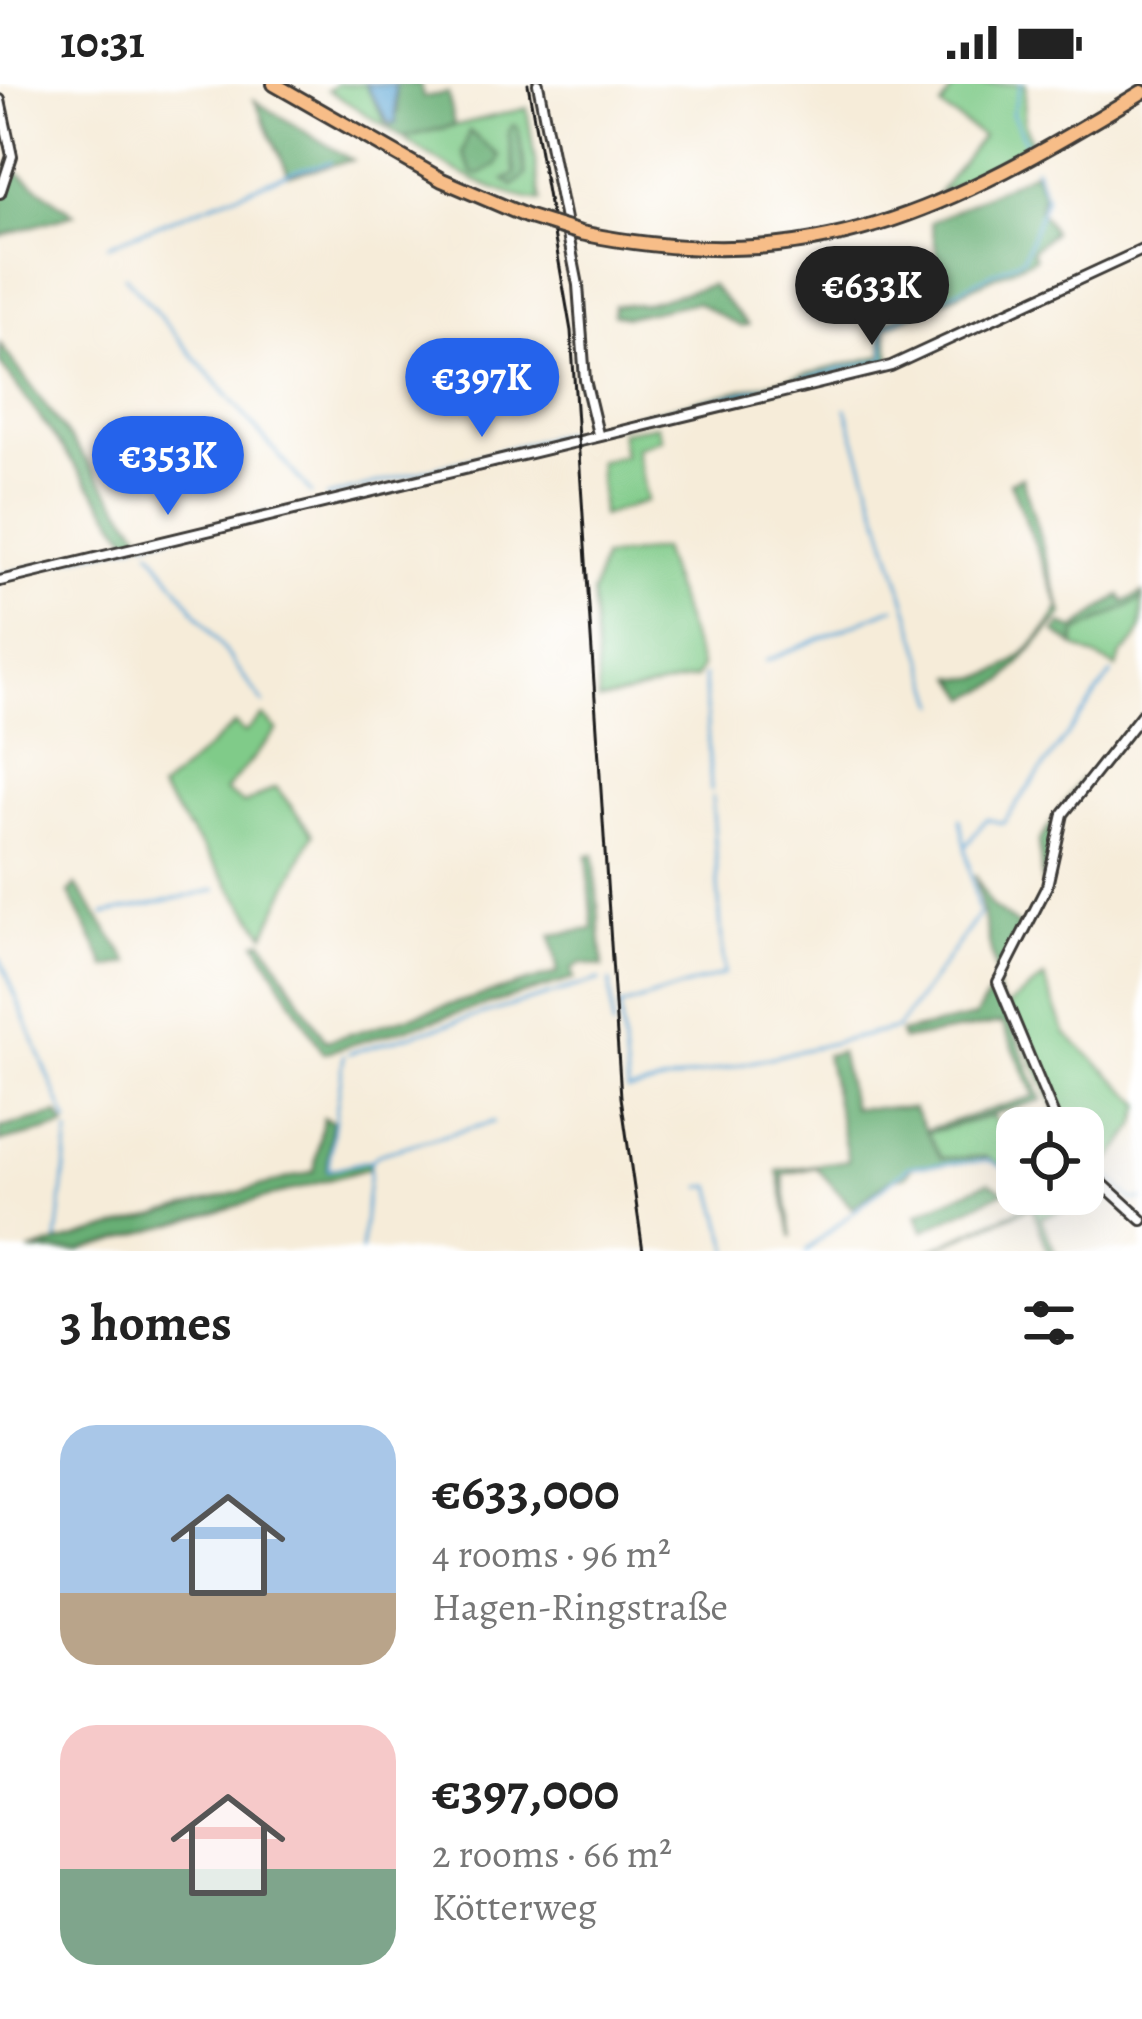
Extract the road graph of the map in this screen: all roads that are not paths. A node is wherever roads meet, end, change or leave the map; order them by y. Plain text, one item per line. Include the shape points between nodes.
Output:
1 (274, 84) edge
2 (538, 84) edge
3 (1142, 92) edge
4 (0, 100) edge
5 (0, 193) edge
6 (1142, 250) edge
7 (598, 434) junction
8 (0, 581) edge
9 (1142, 714) edge
10 (1050, 1107) edge
11 (1104, 1185) edge
12 (1142, 1220) edge

1 - 3 main road, bridge via 442,180 526,216 580,233 717,250 867,230 992,182
2 - 7 street
4 - 5 street via 12,156
6 - 7 street via 906,362
7 - 8 street
9 - 10 street via 1064,814 1047,886 998,982
11 - 12 street

